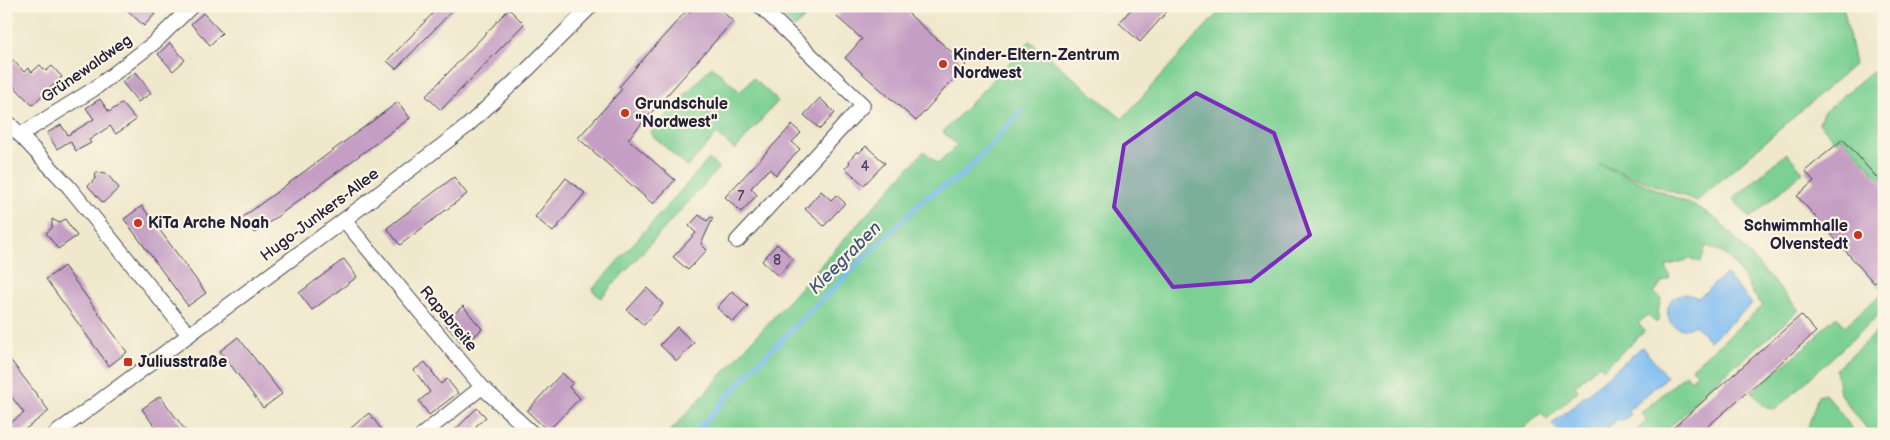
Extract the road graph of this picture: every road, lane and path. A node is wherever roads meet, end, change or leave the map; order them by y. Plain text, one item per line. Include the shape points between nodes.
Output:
1 (192, 6) edge
2 (591, 6) edge
3 (760, 6) edge
4 (6, 120) edge
5 (20, 135) junction
6 (344, 220) junction
7 (737, 241) dead end
8 (189, 335) junction
9 (482, 387) junction
10 (55, 434) edge
11 (423, 434) edge
12 (533, 434) edge

1 - 5 street, Grünewaldweg via 155,42 94,89
2 - 6 street, Hugo-Junkers-Allee via 466,127
3 - 7 street via 863,105
4 - 5 street
5 - 8 street via 69,187
6 - 8 street, Hugo-Junkers-Allee
6 - 9 street, Rapsbreite
8 - 10 street, Hugo-Junkers-Allee
9 - 11 street
9 - 12 street, Rapsbreite

